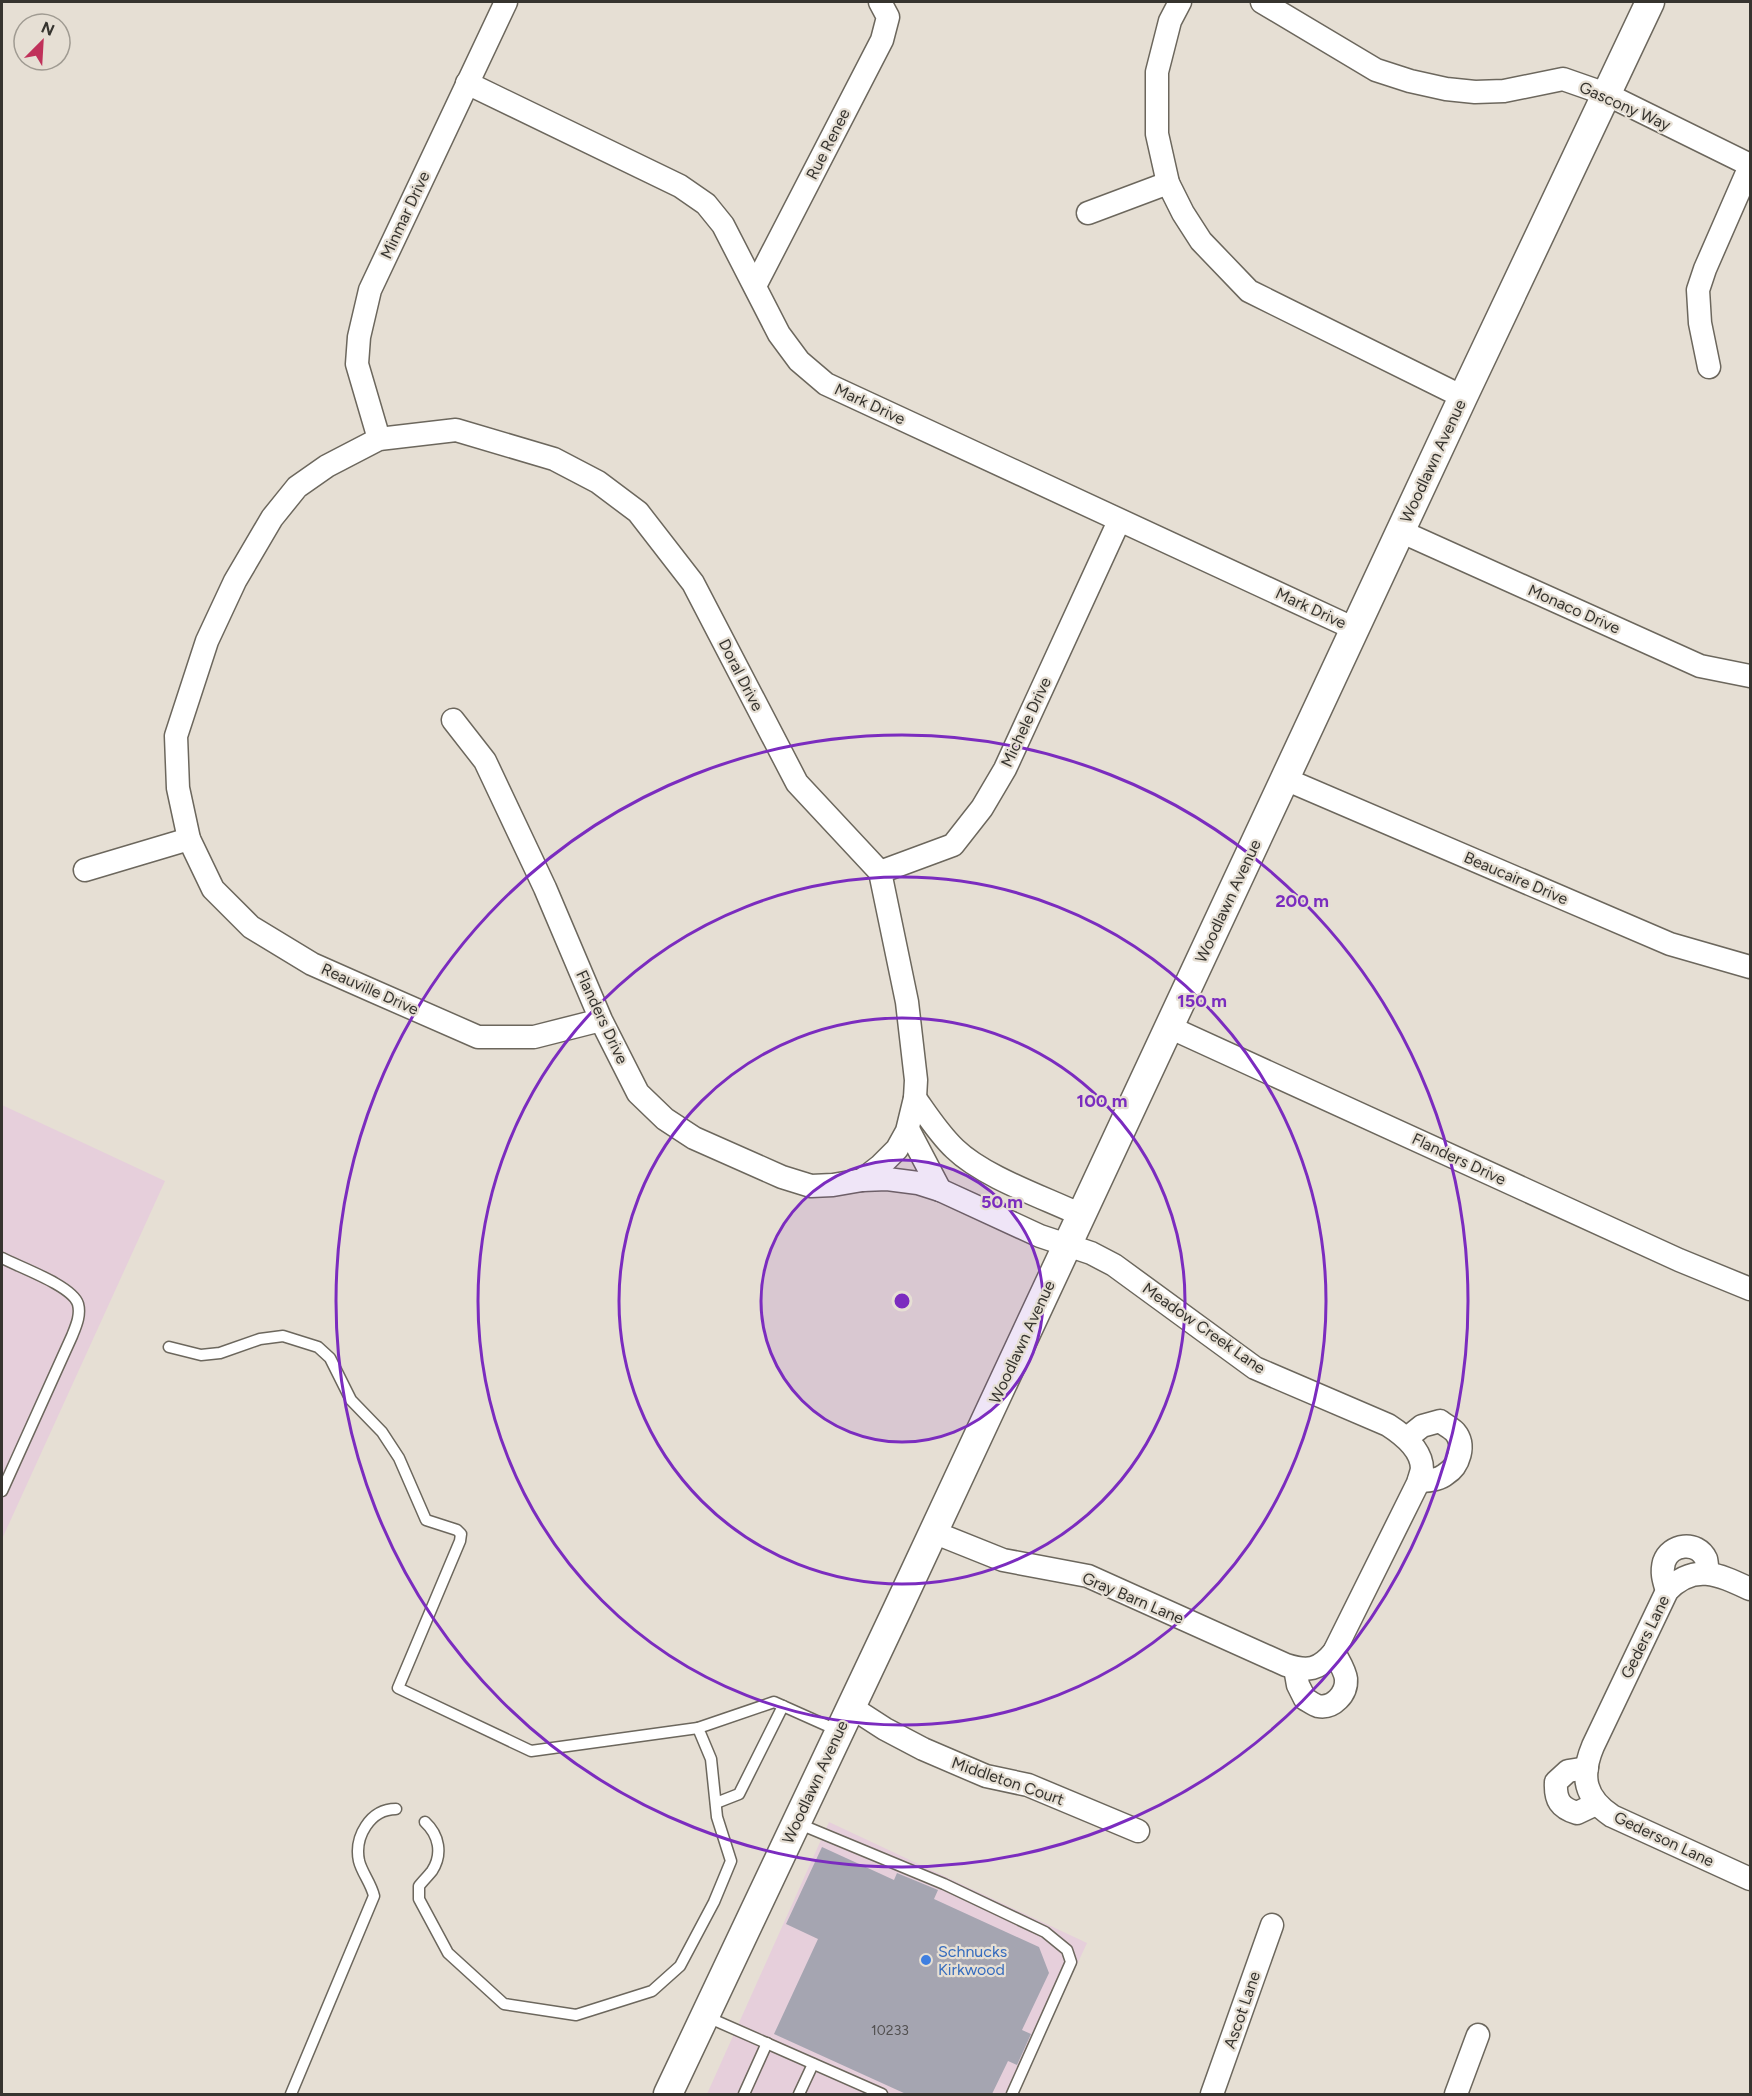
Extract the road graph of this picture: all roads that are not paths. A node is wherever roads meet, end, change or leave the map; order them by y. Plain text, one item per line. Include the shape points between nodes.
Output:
1 (506, 2) edge
2 (880, 2) edge
3 (1180, 2) edge
4 (1262, 2) edge
5 (1650, 2) edge
6 (467, 84) junction
7 (1606, 94) junction
8 (1750, 165) edge
9 (1168, 183) junction
10 (1089, 213) dead end
11 (755, 286) junction
12 (1709, 367) dead end
13 (1463, 397) junction
14 (379, 439) junction
15 (1119, 521) junction
16 (1400, 531) junction
17 (1355, 628) junction
18 (1750, 676) edge
19 (453, 720) dead end
20 (1285, 779) junction
21 (189, 839) junction
22 (85, 870) dead end
23 (880, 872) junction
24 (1750, 967) edge
25 (601, 1020) junction
26 (1169, 1027) junction
27 (915, 1098) junction
28 (908, 1129) junction
29 (862, 1180) junction
30 (940, 1190) junction
31 (1081, 1215) junction
32 (1067, 1244) junction
33 (2, 1258) edge
34 (1750, 1289) edge
35 (169, 1347) dead end
36 (1407, 1438) junction
37 (1419, 1481) junction
38 (2, 1491) edge
39 (933, 1532) junction
40 (1708, 1573) junction
41 (1750, 1589) edge
42 (1667, 1591) junction
43 (1334, 1652) junction
44 (1295, 1668) junction
45 (783, 1706) junction
46 (845, 1719) junction
47 (698, 1728) junction
48 (1590, 1787) joint
49 (716, 1803) junction
50 (396, 1809) dead end
51 (425, 1822) dead end
52 (796, 1823) junction
53 (1138, 1832) dead end
54 (1750, 1879) edge
55 (1272, 1925) dead end
56 (705, 2015) junction
57 (1478, 2035) dead end
58 (767, 2043) junction
59 (813, 2064) junction
60 (860, 2090) edge
61 (291, 2094) edge
62 (668, 2094) edge
63 (744, 2094) edge
64 (799, 2094) edge
65 (882, 2094) edge
66 (1012, 2094) edge
67 (1212, 2094) edge
68 (1456, 2094) edge

1 - 6 street, Minmar Drive
2 - 11 street, Rue Renee via 888,17 882,40
3 - 9 street via 1170,21 1157,72 1156,134
4 - 7 street, Gascony Way via 1376,70 1410,81 1475,92 1504,91 1563,79
5 - 7 street, Woodlawn Avenue
6 - 11 street, Mark Drive via 680,186 706,204 723,225
6 - 14 street, Minmar Drive via 370,290 357,364
7 - 8 street, Gascony Way
7 - 13 street, Woodlawn Avenue
8 - 12 street via 1698,290
9 - 10 street
9 - 13 street via 1201,241 1249,291
11 - 15 street, Mark Drive via 779,334 799,361 826,384
13 - 16 street, Woodlawn Avenue
14 - 21 street, Reauville Drive via 297,487 272,518 235,581 207,641 176,736 178,788
14 - 23 street, Doral Drive via 456,430 554,459 598,482 638,512 693,583 796,783
15 - 17 street, Mark Drive
15 - 23 street, Michele Drive via 1005,769 981,808 953,845
16 - 17 street, Woodlawn Avenue
16 - 18 street, Monaco Drive via 1700,666
17 - 20 street, Woodlawn Avenue
19 - 25 street, Flanders Drive via 484,761 545,888
20 - 24 street, Beaucaire Drive via 1670,944
20 - 26 street, Woodlawn Avenue
21 - 22 street
21 - 25 street, Reauville Drive via 213,889 251,927 312,964 383,996 478,1037 534,1037
23 - 27 street via 907,1002
25 - 29 street, Flanders Drive via 638,1093 665,1119 694,1138 782,1177 811,1185
26 - 31 street, Woodlawn Avenue
26 - 34 street, Flanders Drive
27 - 28 street, Flanders Drive
27 - 31 street via 956,1150 983,1170
28 - 29 street, Flanders Drive via 897,1149
28 - 30 street
29 - 30 street, Flanders Drive via 897,1180
30 - 32 street, Flanders Drive via 1040,1236
31 - 32 street, Woodlawn Avenue
32 - 36 street, Meadow Creek Lane via 1114,1265 1255,1368 1388,1425
32 - 39 street, Woodlawn Avenue
33 - 38 lane via 65,1288 78,1302 79,1316
35 - 47 lane via 201,1355 284,1336 318,1347 330,1358 351,1400 382,1432 399,1458 426,1520 461,1534 398,1688 531,1751
36 - 37 street via 1420,1460
36 - 37 street via 1422,1426 1440,1421 1456,1433 1461,1446 1458,1461 1446,1475
37 - 43 street
39 - 44 street, Gray Barn Lane via 1003,1560 1088,1576
39 - 46 street, Woodlawn Avenue
40 - 41 street
40 - 42 street, Geders Lane via 1680,1579
40 - 42 street via 1706,1558 1697,1549 1686,1545 1675,1548 1664,1560 1662,1575
42 - 48 street, Geders Lane via 1587,1759
43 - 44 street via 1324,1664 1303,1670
43 - 44 street via 1346,1680 1343,1693 1334,1704 1319,1706 1305,1699
45 - 46 lane
45 - 47 lane via 774,1702
45 - 49 lane via 740,1794
46 - 52 street, Woodlawn Avenue
46 - 53 street, Middleton Court via 885,1729 986,1776 1028,1785
47 - 49 lane via 711,1760
48 - 54 street, Gederson Lane via 1612,1816
49 - 51 lane via 730,1861 714,1902 680,1966 652,1991 576,2015 504,2004 448,1953 419,1899 419,1886 433,1869 438,1848 436,1834
50 - 61 lane via 371,1819 359,1839 359,1861 374,1896
52 - 56 street, Woodlawn Avenue
52 - 66 lane via 944,1884 1045,1932 1067,1950 1071,1962
55 - 67 street, Ascot Lane
56 - 58 lane
56 - 62 street, Woodlawn Avenue
57 - 68 street
58 - 59 lane
58 - 63 lane
59 - 60 lane
59 - 64 lane
60 - 65 lane

